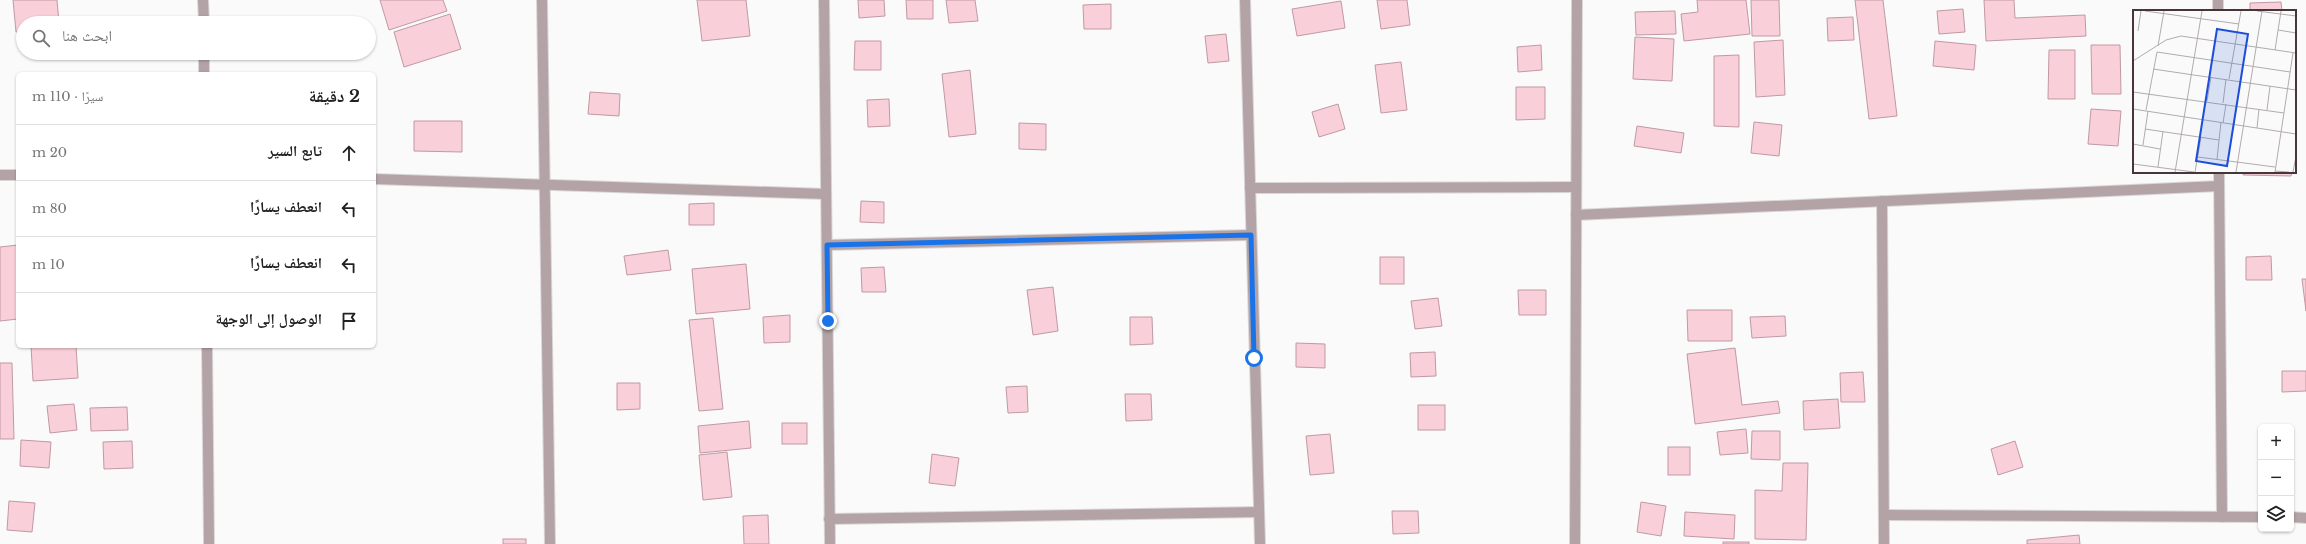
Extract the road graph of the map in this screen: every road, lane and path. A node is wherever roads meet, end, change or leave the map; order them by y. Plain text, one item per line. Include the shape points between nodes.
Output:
1 (203, 0) edge
2 (542, 0) edge
3 (824, 0) edge
4 (1245, 0) edge
5 (1577, 0) edge
6 (204, 16) edge
7 (204, 60) edge
8 (204, 72) edge
9 (2219, 173) edge
10 (0, 175) edge
11 (16, 175) edge
12 (376, 179) edge
13 (545, 185) junction
14 (2220, 186) junction
15 (1576, 187) junction
16 (1250, 188) junction
17 (826, 194) junction
18 (1882, 201) junction
19 (1576, 215) junction
20 (1251, 235) junction
21 (827, 245) junction
22 (207, 348) edge
23 (1259, 512) junction
24 (1884, 515) junction
25 (2222, 517) junction
26 (2258, 517) edge
27 (2294, 517) edge
28 (2306, 518) edge
29 (829, 519) junction
30 (209, 544) edge
31 (550, 544) edge
32 (830, 544) edge
33 (1260, 544) edge
34 (1575, 544) edge
35 (1884, 544) edge

1 - 6 street
2 - 13 street
3 - 17 street
4 - 16 street
5 - 15 street
7 - 8 street
9 - 14 street
10 - 11 street
12 - 13 street
13 - 17 street
13 - 31 street
14 - 18 street
14 - 25 street
15 - 16 street
15 - 19 street
16 - 20 street
17 - 21 street
18 - 19 street
18 - 24 street
19 - 34 street
20 - 21 street
20 - 23 street
21 - 29 street
22 - 30 street
23 - 29 street
23 - 33 street
24 - 25 street
24 - 35 street
25 - 26 street
27 - 28 street
29 - 32 street

